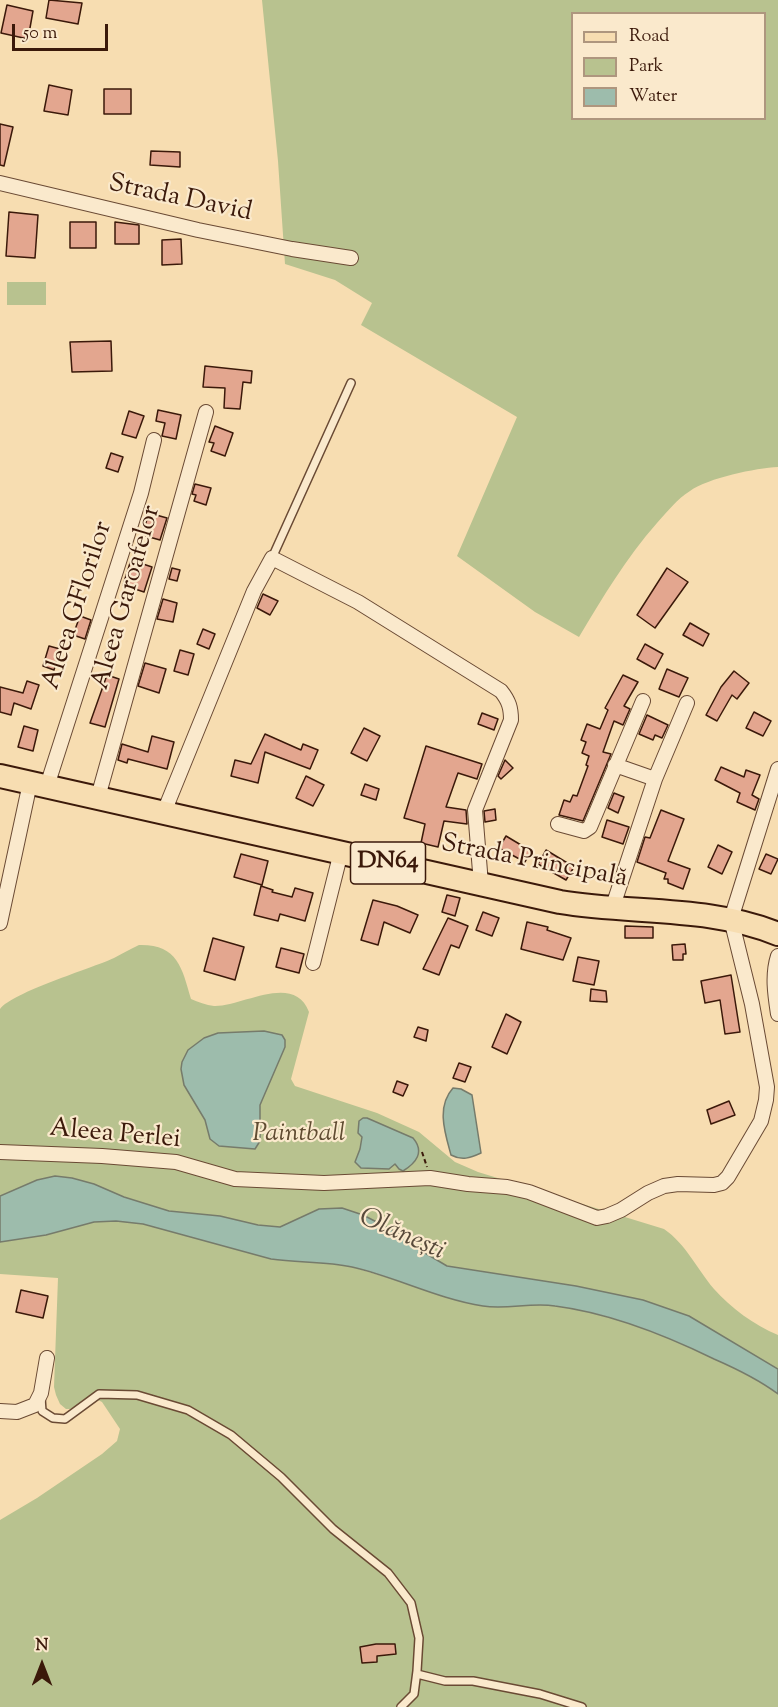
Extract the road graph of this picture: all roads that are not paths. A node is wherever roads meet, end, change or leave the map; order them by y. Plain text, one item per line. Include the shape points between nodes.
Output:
1 (0, 183) edge
2 (351, 258) dead end
3 (351, 383) dead end
4 (206, 412) dead end
5 (154, 440) dead end
6 (272, 558) junction
7 (643, 701) dead end
8 (687, 704) dead end
9 (615, 765) junction
10 (778, 769) edge
11 (0, 776) edge
12 (655, 779) junction
13 (38, 784) junction
14 (98, 797) junction
15 (164, 812) junction
16 (558, 824) dead end
17 (341, 852) junction
18 (481, 884) junction
19 (612, 909) junction
20 (731, 919) junction
21 (0, 923) edge
22 (778, 934) edge
23 (778, 956) edge
24 (313, 963) dead end
25 (778, 1014) edge
26 (773, 1087) edge
27 (0, 1152) edge
28 (46, 1359) dead end
29 (41, 1393) junction
30 (0, 1410) edge
31 (417, 1674) junction
32 (401, 1707) edge
33 (582, 1707) edge

1 - 2 street, Strada David via 198,230
3 - 6 lane
4 - 14 street, Aleea Garoafelor
5 - 13 street, Aleea GFlorilor via 141,493
6 - 15 street via 254,591
6 - 18 street via 358,602 495,687 508,700 512,720 475,810
7 - 9 street
8 - 12 street
9 - 12 street
9 - 16 street via 588,829
10 - 20 street
11 - 13 main road, Strada Principală / DN64
12 - 19 street
13 - 14 main road, Strada Principală / DN64
13 - 21 street
14 - 15 main road, Strada Principală / DN64
15 - 17 main road, Strada Principală / DN64
17 - 18 main road, Strada Principală / DN64
17 - 24 street
18 - 19 main road, Strada Principală / DN64
19 - 20 main road, Strada Principală / DN64
20 - 22 main road, Strada Principală / DN64
20 - 26 street
23 - 25 street via 774,980
26 - 27 street, Aleea Perlei via 752,1139 722,1183 664,1186 621,1210 597,1218 518,1189 430,1178 324,1183 235,1179 176,1162
28 - 29 street
29 - 30 street via 35,1406 17,1412
29 - 31 lane via 42,1411 53,1418 65,1419 99,1394 138,1395 188,1410 231,1435 333,1529 388,1573 411,1603 419,1638
31 - 32 lane via 414,1694
31 - 33 lane via 540,1694

